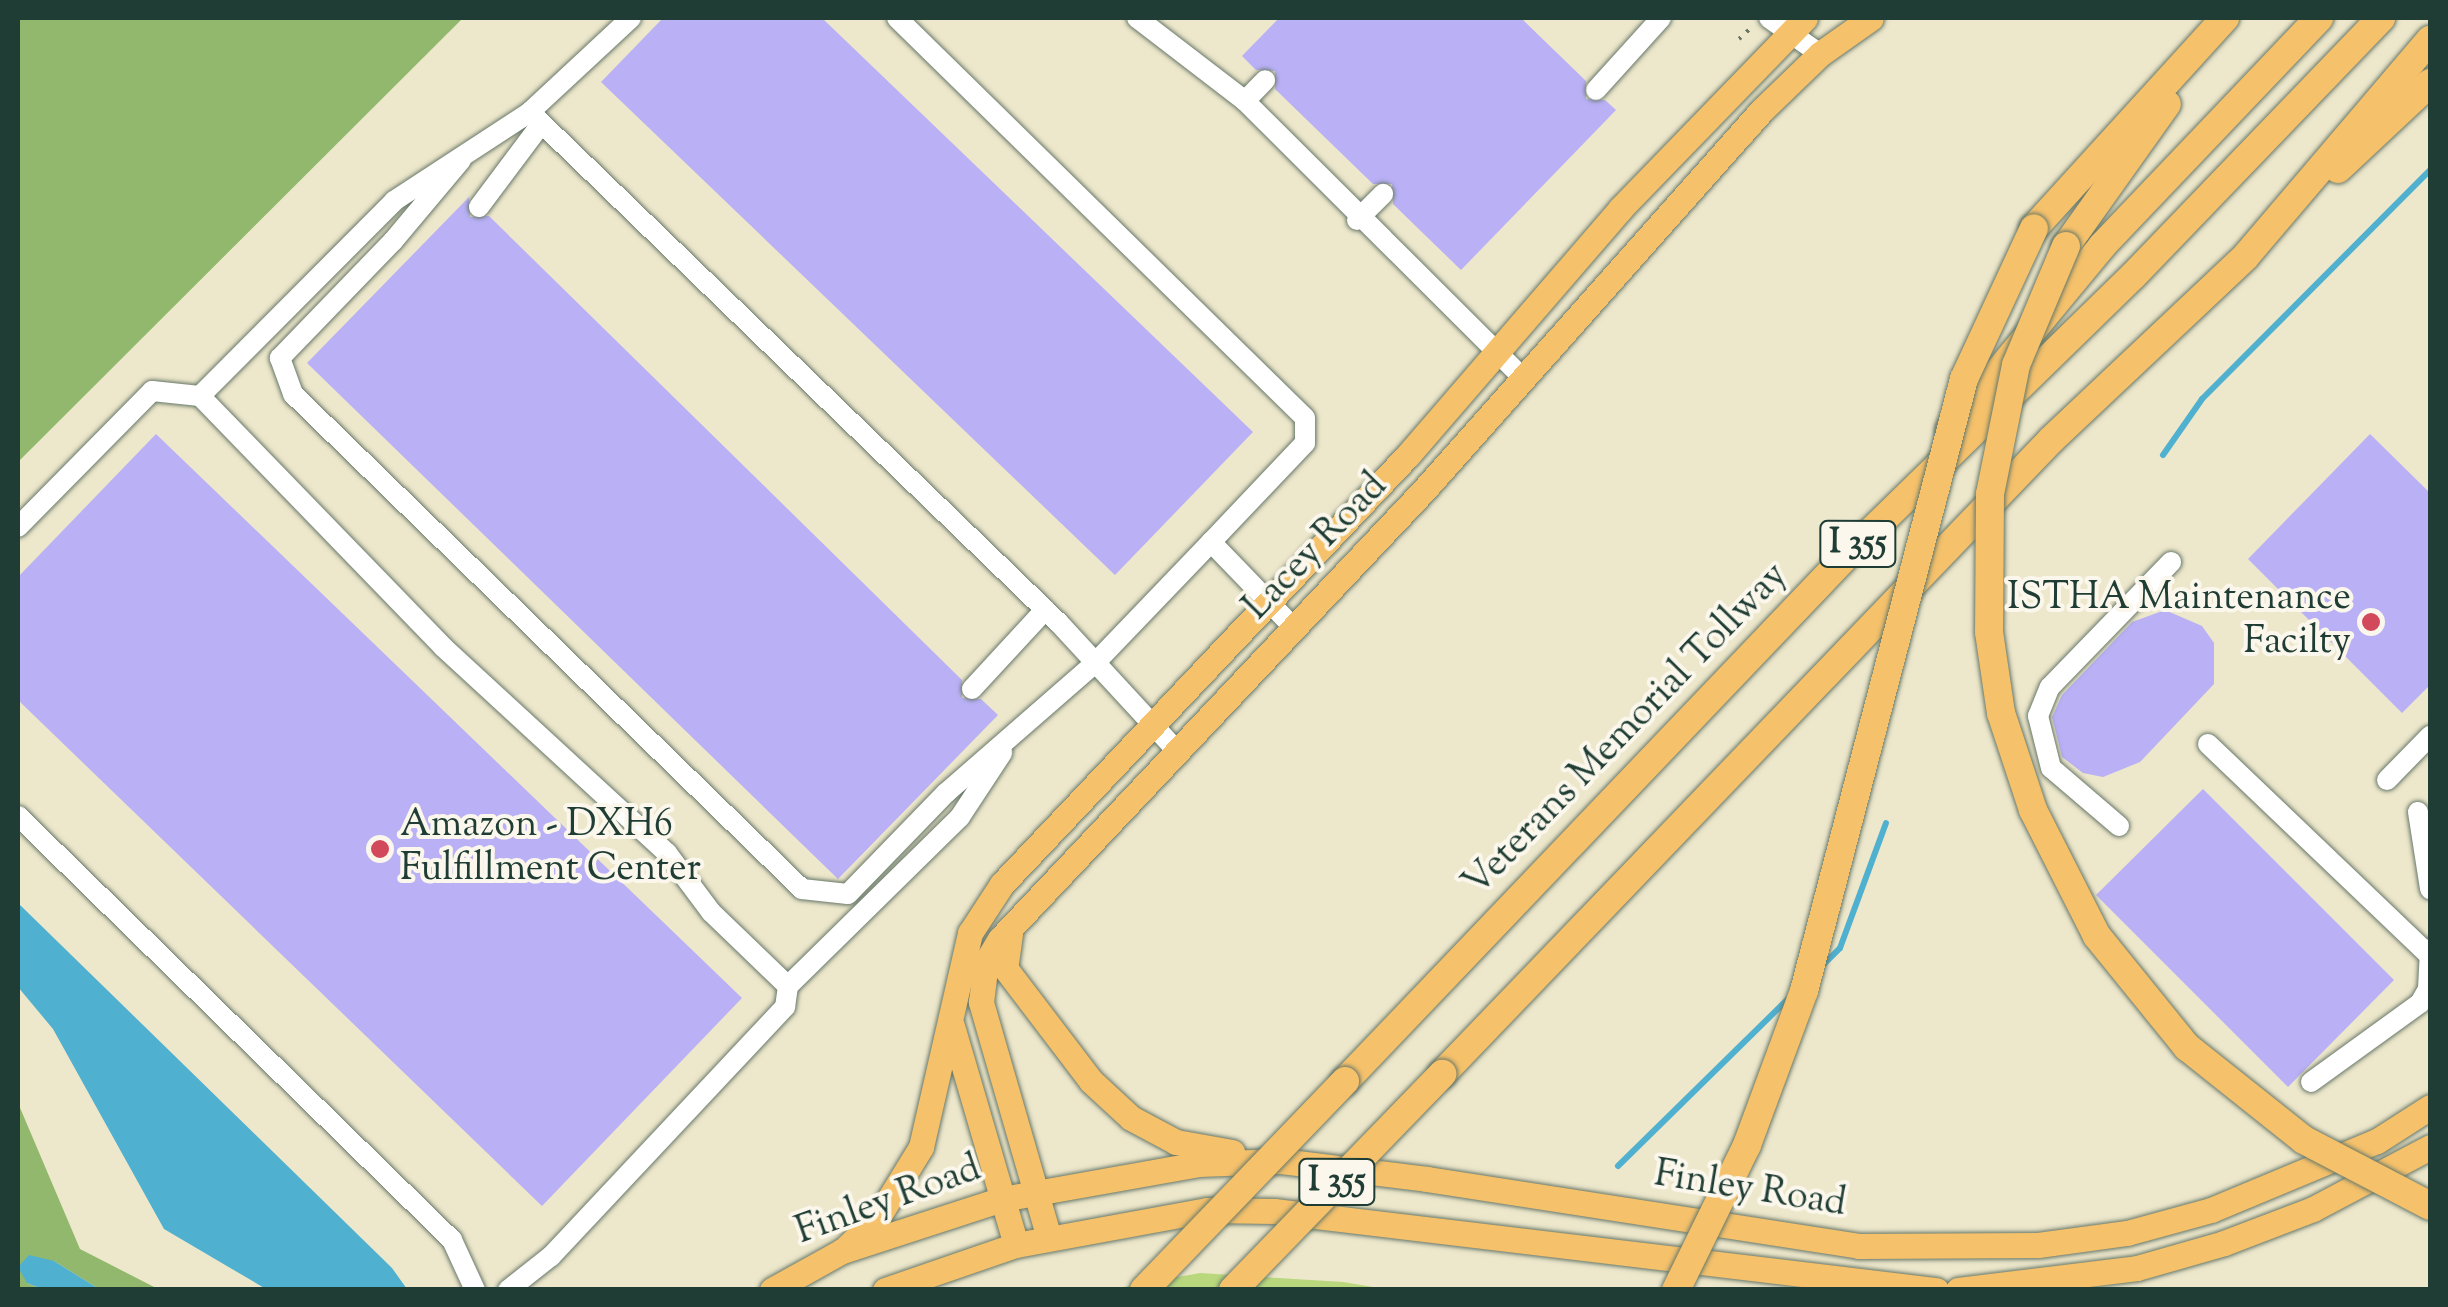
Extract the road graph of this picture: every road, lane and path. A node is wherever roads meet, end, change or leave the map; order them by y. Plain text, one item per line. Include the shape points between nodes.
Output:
1 (631, 18) edge
2 (897, 18) edge
3 (1137, 18) edge
4 (1661, 18) edge
5 (1813, 18) edge
6 (1871, 18) edge
7 (2227, 18) edge
8 (2319, 18) edge
9 (2381, 18) edge
10 (1787, 24) edge
11 (2430, 40) edge
12 (1820, 54) junction
13 (1266, 80) dead end
14 (2430, 83) edge
15 (1596, 90) dead end
16 (1245, 101) junction
17 (536, 118) junction
18 (461, 160) junction
19 (1383, 194) dead end
20 (479, 206) dead end
21 (1358, 220) junction
22 (2246, 256) junction
23 (1494, 354) junction
24 (1522, 377) junction
25 (200, 396) junction
26 (18, 528) edge
27 (1211, 542) junction
28 (1848, 554) junction
29 (2170, 562) dead end
30 (1268, 601) junction
31 (1045, 610) junction
32 (1294, 627) junction
33 (1096, 662) junction
34 (972, 690) dead end
35 (1152, 727) junction
36 (1017, 730) junction
37 (2208, 744) dead end
38 (2426, 750) edge
39 (1178, 751) junction
40 (2386, 780) dead end
41 (2418, 812) dead end
42 (18, 816) edge
43 (2120, 826) dead end
44 (2430, 889) edge
45 (1015, 919) junction
46 (2430, 952) edge
47 (788, 986) junction
48 (949, 1016) junction
49 (2311, 1082) dead end
50 (2430, 1107) edge
51 (2430, 1147) edge
52 (1281, 1161) junction
53 (1035, 1192) junction
54 (1002, 1199) junction
55 (2430, 1206) edge
56 (1048, 1238) junction
57 (1016, 1245) junction
58 (842, 1251) junction
59 (475, 1290) edge
60 (508, 1290) edge
61 (772, 1290) edge
62 (885, 1290) edge
63 (1144, 1290) edge
64 (1233, 1290) edge
65 (1676, 1290) edge
66 (1936, 1290) edge
67 (1958, 1290) edge

1 - 17 lane
2 - 27 lane via 1304,418 1305,443
3 - 16 lane
4 - 15 lane
5 - 12 lane
6 - 12 main road, Lacey Road
7 - 55 highway, bridge via 2066,246 2016,366 1990,494 1988,632 2001,713 2033,810 2097,936 2187,1046 2304,1140
7 - 65 highway, bridge via 2034,228 1964,379 1820,941 1747,1145
8 - 28 highway via 2102,246
9 - 28 highway, Veterans Memorial Tollway / I 355 via 2132,276
10 - 12 lane
10 - 23 main road, Lacey Road
11 - 22 highway, I 355
12 - 24 main road, Lacey Road
13 - 16 lane
14 - 22 highway
16 - 21 lane
17 - 18 lane
17 - 20 lane
17 - 31 lane
18 - 25 lane via 394,201
18 - 36 lane via 394,242 280,358 292,394 802,889 848,894
19 - 21 lane
21 - 23 lane
22 - 64 highway, I 355, bridge via 2051,440
23 - 24 lane
23 - 30 main road, Lacey Road
24 - 32 main road, Lacey Road
25 - 26 lane via 152,391
25 - 47 lane via 443,646 668,853 711,912
27 - 30 lane
27 - 33 lane
28 - 63 highway, Veterans Memorial Tollway / I 355, bridge
29 - 43 lane via 2050,687 2038,716 2051,768
30 - 32 lane
30 - 35 main road, Lacey Road
31 - 33 lane
31 - 34 lane
32 - 39 main road, Lacey Road
33 - 35 lane
33 - 36 lane
35 - 39 lane
35 - 48 main road, Lacey Road via 1002,884 970,933
36 - 47 lane via 960,818
37 - 46 lane
38 - 40 lane
39 - 45 main road, Lacey Road
41 - 44 lane
42 - 59 lane via 452,1240
45 - 52 main road via 1004,968 1104,1094 1176,1142
45 - 53 main road, Lacey Road via 986,962 981,1002
46 - 49 lane via 2420,1003
47 - 60 lane via 785,1007 550,1256
48 - 54 main road
48 - 58 main road, Lacey Road via 921,1148 878,1216
50 - 52 main road, Finley Road via 2376,1141 2211,1210 2128,1233 1950,1250 1859,1246
51 - 67 main road via 2313,1209 2224,1243 2136,1268
52 - 53 main road, Finley Road via 1123,1173
53 - 54 main road, Finley Road
53 - 56 main road, Finley Road
54 - 57 main road
54 - 58 main road, Finley Road
56 - 57 main road, Finley Road
56 - 66 main road, Finley Road via 1207,1210 1274,1212
57 - 62 main road, Finley Road
58 - 61 main road, Finley Road

